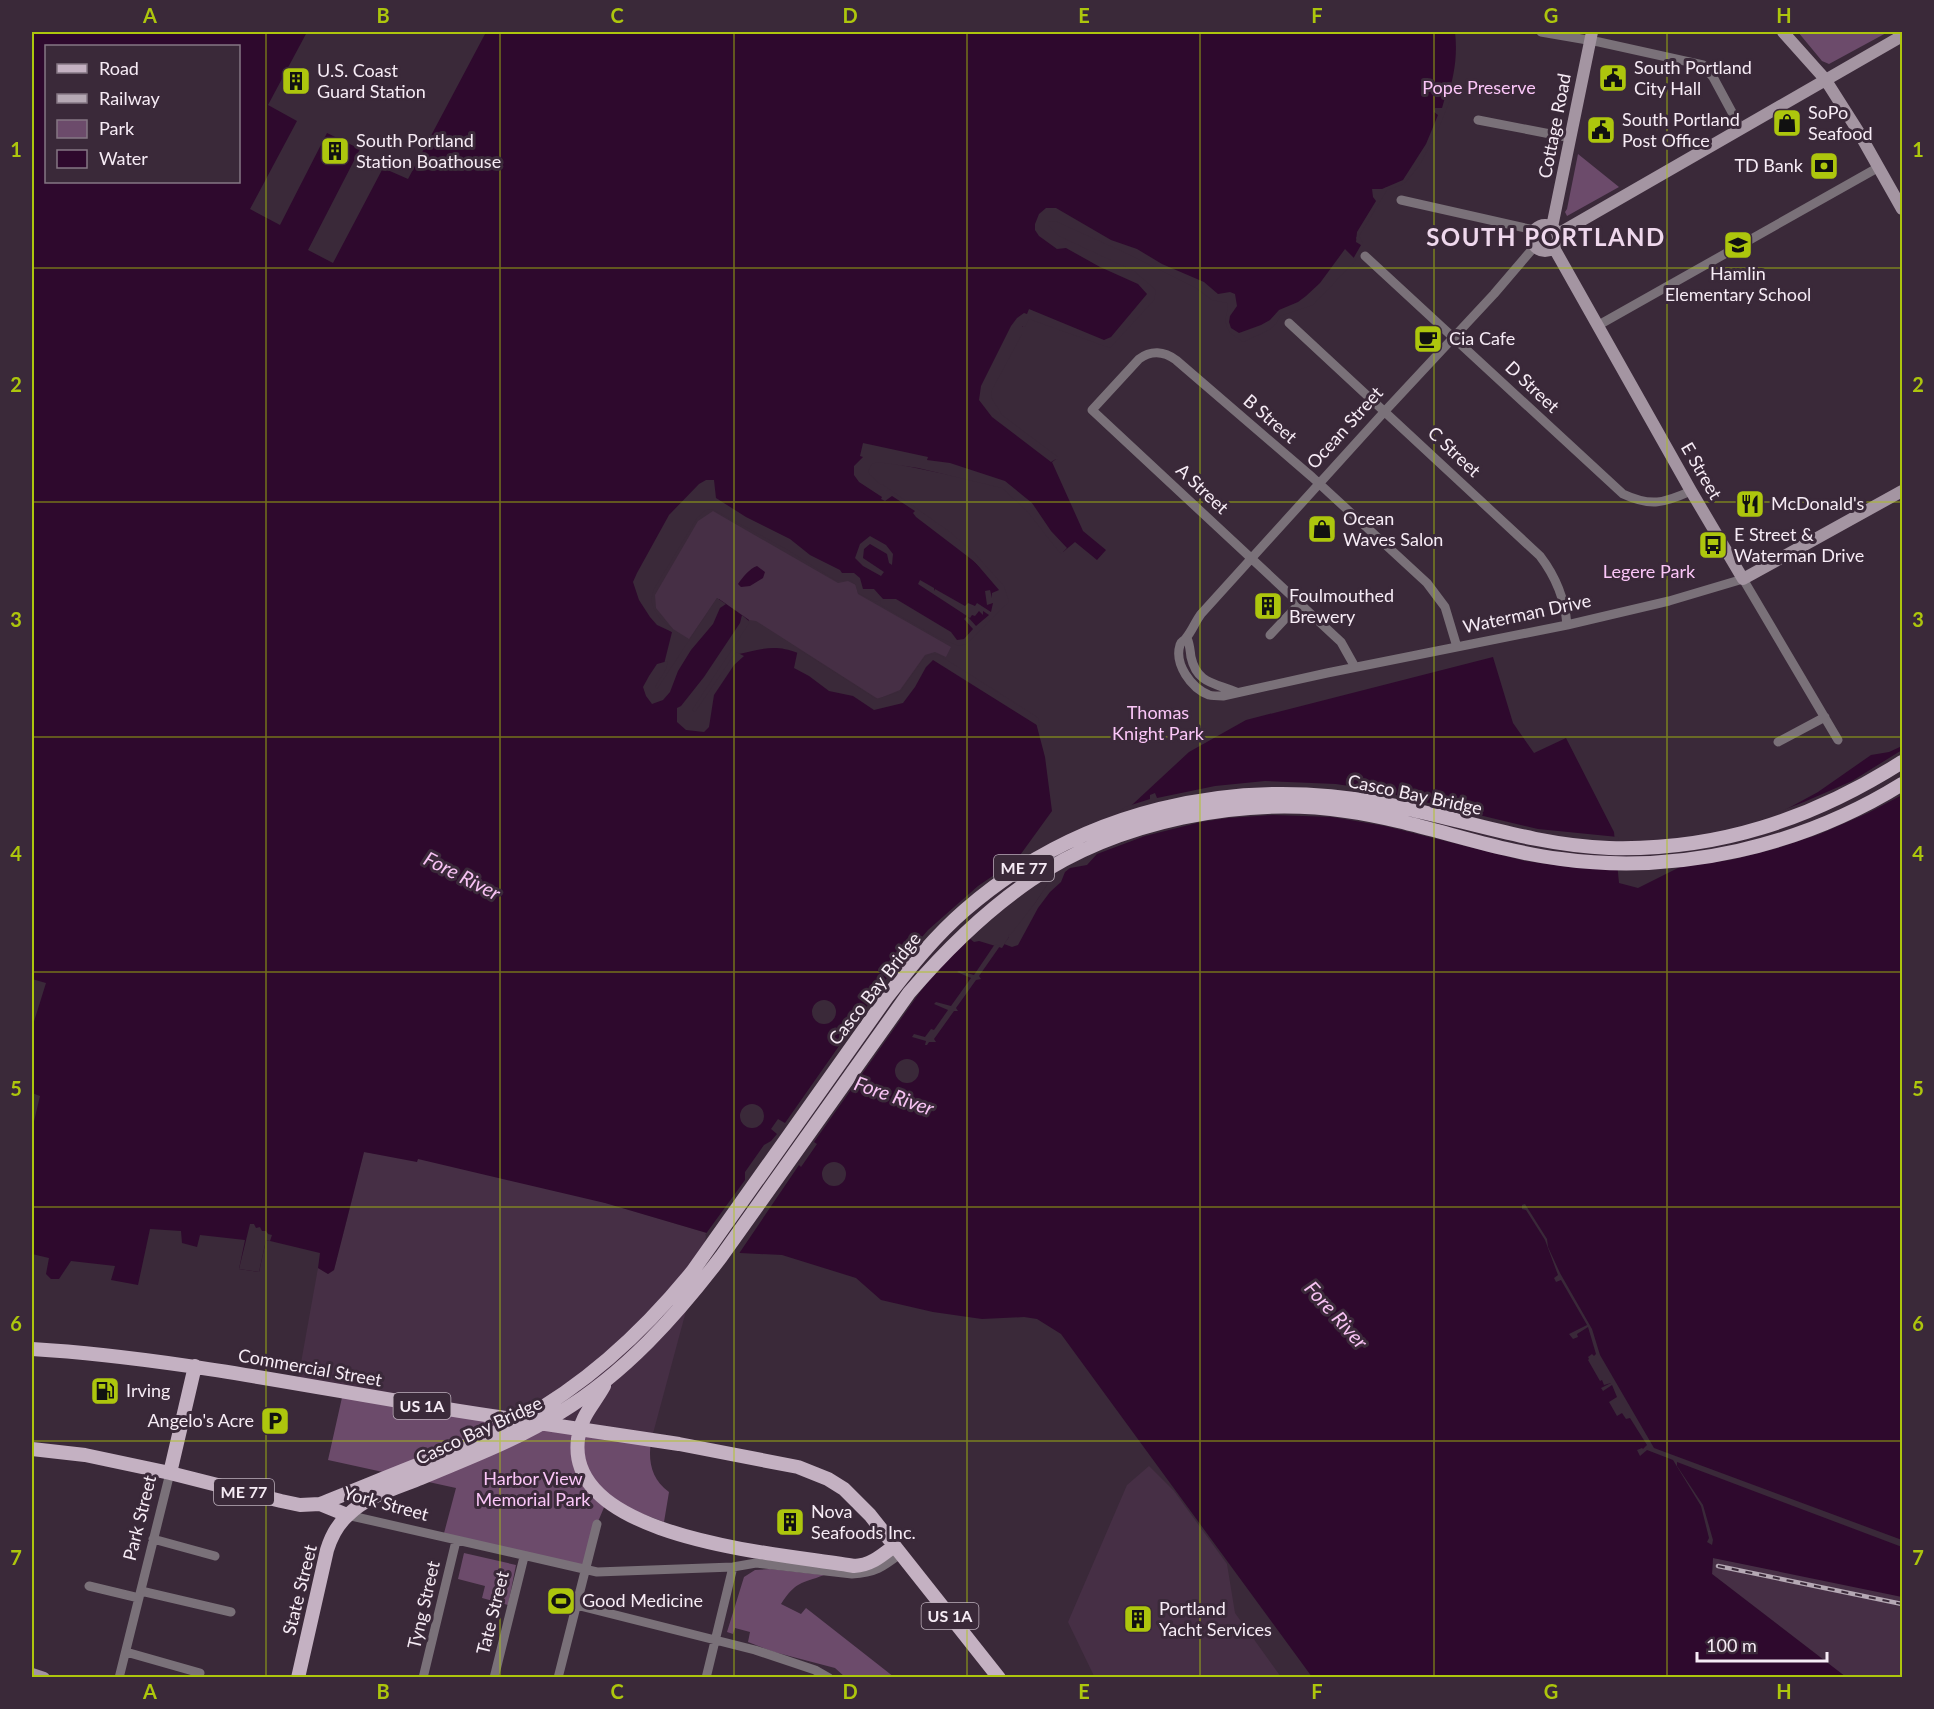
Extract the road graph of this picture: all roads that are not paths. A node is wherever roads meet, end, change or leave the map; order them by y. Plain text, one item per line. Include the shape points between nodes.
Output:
1 (1540, 32) edge
2 (1783, 32) edge
3 (1591, 36) edge
4 (1902, 36) edge
5 (1825, 79) junction
6 (1478, 120) dead end
7 (1742, 129) junction
8 (1571, 138) junction
9 (1879, 167) junction
10 (1401, 200) dead end
11 (1902, 208) edge
12 (1534, 230) junction
13 (1555, 230) junction
14 (1535, 246) junction
15 (1554, 248) junction
16 (1365, 256) dead end
17 (1289, 323) dead end
18 (1598, 326) junction
19 (1454, 338) junction
20 (1169, 355) joint
21 (1384, 411) junction
22 (1319, 484) junction
23 (1691, 491) junction
24 (1902, 491) edge
25 (1250, 557) junction
26 (1743, 579) junction
27 (1299, 604) junction
28 (1567, 625) junction
29 (1270, 635) dead end
30 (1458, 647) junction
31 (1355, 667) junction
32 (1236, 692) joint
33 (1825, 717) junction
34 (1838, 741) dead end
35 (1778, 742) dead end
36 (1902, 762) edge
37 (1902, 784) edge
38 (32, 1349) edge
39 (195, 1366) junction
40 (607, 1378) junction
41 (32, 1449) edge
42 (170, 1473) junction
43 (374, 1490) junction
44 (320, 1504) junction
45 (347, 1515) junction
46 (597, 1524) dead end
47 (153, 1539) junction
48 (456, 1540) junction
49 (327, 1550) junction
50 (897, 1550) junction
51 (215, 1556) dead end
52 (524, 1557) junction
53 (733, 1567) junction
54 (585, 1571) junction
55 (89, 1586) dead end
56 (140, 1594) junction
57 (576, 1605) junction
58 (231, 1612) dead end
59 (716, 1639) junction
60 (126, 1652) junction
61 (200, 1673) dead end
62 (32, 1674) edge
63 (44, 1677) edge
64 (119, 1677) edge
65 (298, 1677) edge
66 (423, 1677) edge
67 (494, 1677) edge
68 (558, 1677) edge
69 (706, 1677) edge
70 (829, 1677) edge
71 (999, 1677) edge

1 - 3 street
2 - 5 street
3 - 7 street via 1702,65
3 - 8 street, Cottage Road
4 - 5 street
5 - 7 street
5 - 9 street
6 - 8 street
7 - 13 street
8 - 13 street, Cottage Road
9 - 11 street
9 - 18 street
10 - 12 street
12 - 13 street via 1540,225
12 - 14 street
13 - 15 street via 1558,241
14 - 15 street via 1542,251
14 - 19 street, Ocean Street
15 - 18 street, E Street
16 - 19 street, D Street
17 - 21 street, C Street
18 - 23 street, E Street
19 - 21 street, Ocean Street
19 - 23 street, D Street via 1623,494 1640,502 1660,503
20 - 22 street, B Street
20 - 25 street, A Street via 1146,353 1139,358 1092,410
21 - 22 street, Ocean Street
21 - 28 street, C Street via 1540,556 1557,583
22 - 25 street, Ocean Street
22 - 30 street, B Street via 1437,594 1449,613
23 - 26 street, E Street
24 - 26 street, Waterman Drive
25 - 27 street, A Street
25 - 32 street, Ocean Street via 1201,614 1187,638 1198,674 1216,686
26 - 28 street, Waterman Drive
26 - 33 street, E Street
27 - 29 street
27 - 31 street, A Street via 1346,647
28 - 30 street, Waterman Drive
30 - 31 street, Waterman Drive
31 - 32 street, Waterman Drive
33 - 34 street, E Street
33 - 35 street
36 - 43 main road, Casco Bay Bridge / ME 77 via 1843,797 1795,818 1724,838 1662,846 1612,848 1553,843 1381,803 1286,794 1185,802 1106,825 1068,843 1031,863 965,910 910,967 692,1272 626,1344 569,1389 519,1420
37 - 40 main road, Casco Bay Bridge / ME 77 via 1833,822 1793,836 1754,847 1652,863 1563,860 1382,818 1297,807 1238,809 1177,818 1078,854 1016,891 940,956 909,993 695,1292
38 - 39 main road, Commercial Street / US 1A
39 - 42 main road, Park Street
39 - 50 main road, Commercial Street / US 1A via 679,1444 798,1467 828,1479 858,1501
40 - 43 main road, Casco Bay Bridge / ME 77 via 561,1412 507,1442
40 - 50 main road via 581,1424 578,1449 583,1472 596,1492 616,1508 664,1529 725,1546 854,1566 866,1565
41 - 42 main road, York Street / ME 77
42 - 44 main road, York Street / ME 77 via 300,1505
42 - 47 street, Park Street
43 - 44 main road, Casco Bay Bridge / ME 77
43 - 45 main road, Casco Bay Bridge / ME 77
44 - 45 main road, York Street
44 - 49 main road via 328,1519
45 - 48 street, York Street
45 - 49 main road, State Street / ME 77
46 - 54 street
47 - 51 street
47 - 56 street, Park Street
48 - 52 street, York Street
48 - 66 street, Tyng Street
49 - 65 main road, State Street / ME 77
50 - 53 street, York Street via 878,1570 865,1573 756,1563
50 - 71 main road, US 1A
52 - 54 street, York Street
52 - 67 street, Tate Street
53 - 54 street, York Street
53 - 59 street
54 - 57 street
55 - 56 street
56 - 58 street
56 - 60 street, Park Street
57 - 59 street
57 - 68 street
59 - 69 street
59 - 70 street via 790,1660
60 - 61 street
60 - 64 street, Park Street
62 - 63 street

